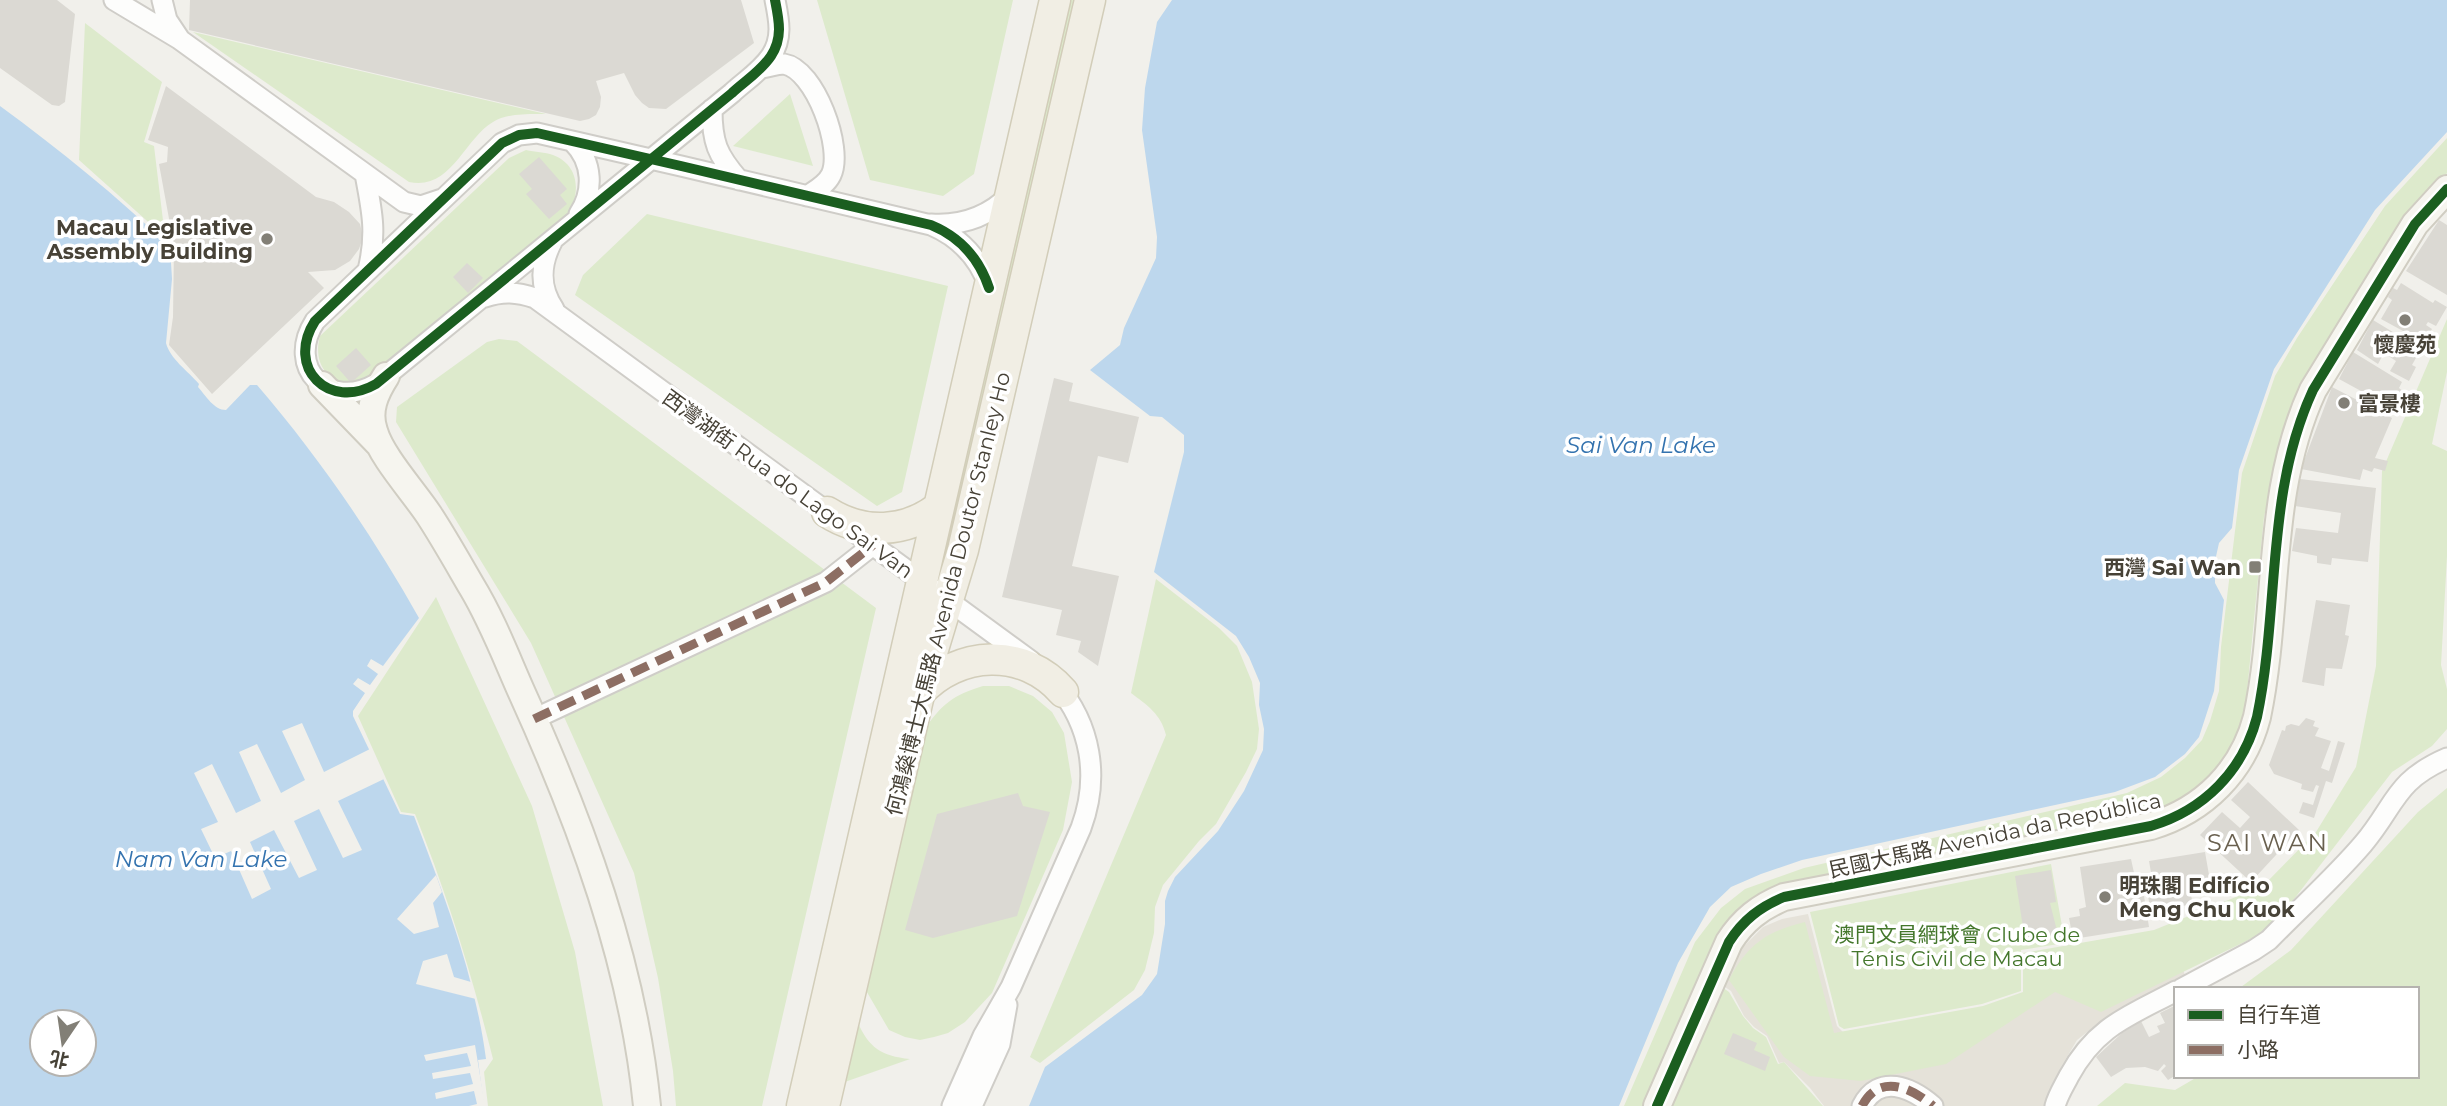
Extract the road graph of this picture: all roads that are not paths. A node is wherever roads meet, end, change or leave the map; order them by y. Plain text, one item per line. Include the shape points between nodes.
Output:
1 (115, 0) edge
2 (139, 0) edge
3 (162, 0) edge
4 (775, 0) edge
5 (1055, 0) edge
6 (1090, 0) edge
7 (179, 39) junction
8 (762, 68) junction
9 (712, 109) junction
10 (573, 142) junction
11 (650, 160) junction
12 (365, 174) junction
13 (739, 180) junction
14 (2447, 189) edge
15 (392, 194) junction
16 (449, 194) junction
17 (1010, 195) junction
18 (807, 196) junction
19 (923, 223) junction
20 (570, 225) junction
21 (391, 249) junction
22 (368, 271) junction
23 (989, 288) junction
24 (480, 299) junction
25 (558, 316) junction
26 (386, 376) junction
27 (322, 385) junction
28 (382, 448) junction
29 (939, 507) junction
30 (827, 512) junction
31 (873, 545) junction
32 (922, 581) junction
33 (948, 600) junction
34 (1063, 692) junction
35 (919, 693) junction
36 (534, 719) junction
37 (2447, 758) edge
38 (1010, 986) junction
39 (2184, 987) edge
40 (2174, 992) edge
41 (647, 1106) edge
42 (802, 1106) edge
43 (824, 1106) edge
44 (952, 1106) edge
45 (972, 1106) edge
46 (1657, 1106) edge
47 (1862, 1106) edge
48 (1933, 1106) edge
49 (2054, 1106) edge

1 - 2 street
1 - 7 street
3 - 7 street
4 - 8 street via 779,39
5 - 17 main road, 何鴻燊博士大馬路 Avenida Doutor Stanley Ho
6 - 33 main road, 何鴻燊博士大馬路 Avenida Doutor Stanley Ho
7 - 12 street
8 - 9 street
8 - 18 street via 784,64 816,91 834,148 834,166 821,188
9 - 11 street
9 - 13 street via 712,136 721,160
10 - 11 street
10 - 16 street via 537,133 519,135 502,143
10 - 20 street via 588,167 590,185 586,204
11 - 13 street
11 - 20 street
12 - 15 street
12 - 22 street via 374,222
13 - 18 street
14 - 46 street, 民國大馬路 Avenida da República via 2415,223 2313,390 2297,427 2284,478 2260,705 2250,740 2224,782 2185,813 2151,826 1784,897 1758,910 1729,942
15 - 16 street via 415,206
15 - 21 street via 403,225
16 - 21 street
17 - 19 street via 971,220 948,225
17 - 23 main road, 何鴻燊博士大馬路 Avenida Doutor Stanley Ho
18 - 19 street
19 - 23 street via 962,244 977,261
20 - 24 street
20 - 25 street, 西灣湖街 Rua do Lago Sai Van via 551,244 544,261 542,283
21 - 22 street
22 - 27 street via 308,333 306,361
23 - 29 main road, 何鴻燊博士大馬路 Avenida Doutor Stanley Ho
24 - 25 street, 西灣湖街 Rua do Lago Sai Van via 517,292 535,298
24 - 26 street
25 - 30 street, 西灣湖街 Rua do Lago Sai Van
26 - 27 street via 364,391 349,394
26 - 28 street via 371,411 373,431
27 - 28 street
28 - 36 street via 480,601
29 - 30 main road via 917,521 887,528 855,525
29 - 32 main road, 何鴻燊博士大馬路 Avenida Doutor Stanley Ho
30 - 31 street, 西灣湖街 Rua do Lago Sai Van
31 - 32 street, 西灣湖街 Rua do Lago Sai Van
31 - 36 street via 826,582
32 - 33 street, 西灣湖街 Rua do Lago Sai Van
32 - 42 main road, 何鴻燊博士大馬路 Avenida Doutor Stanley Ho
33 - 34 street, 西灣湖街 Rua do Lago Sai Van via 1040,668
33 - 35 main road, 何鴻燊博士大馬路 Avenida Doutor Stanley Ho
34 - 35 main road via 1034,668 991,659 954,666
34 - 38 street, 西灣湖街 Rua do Lago Sai Van via 1087,741 1090,796
35 - 43 main road, 何鴻燊博士大馬路 Avenida Doutor Stanley Ho
36 - 41 street via 600,893 626,985
37 - 39 street via 2401,788 2363,844 2269,940
38 - 44 street, 西灣湖街 Rua do Lago Sai Van
38 - 45 street, 西灣湖街 Rua do Lago Sai Van via 1000,1044
40 - 49 street via 2099,1035 2072,1071
47 - 48 street via 1876,1090 1895,1086 1918,1094

